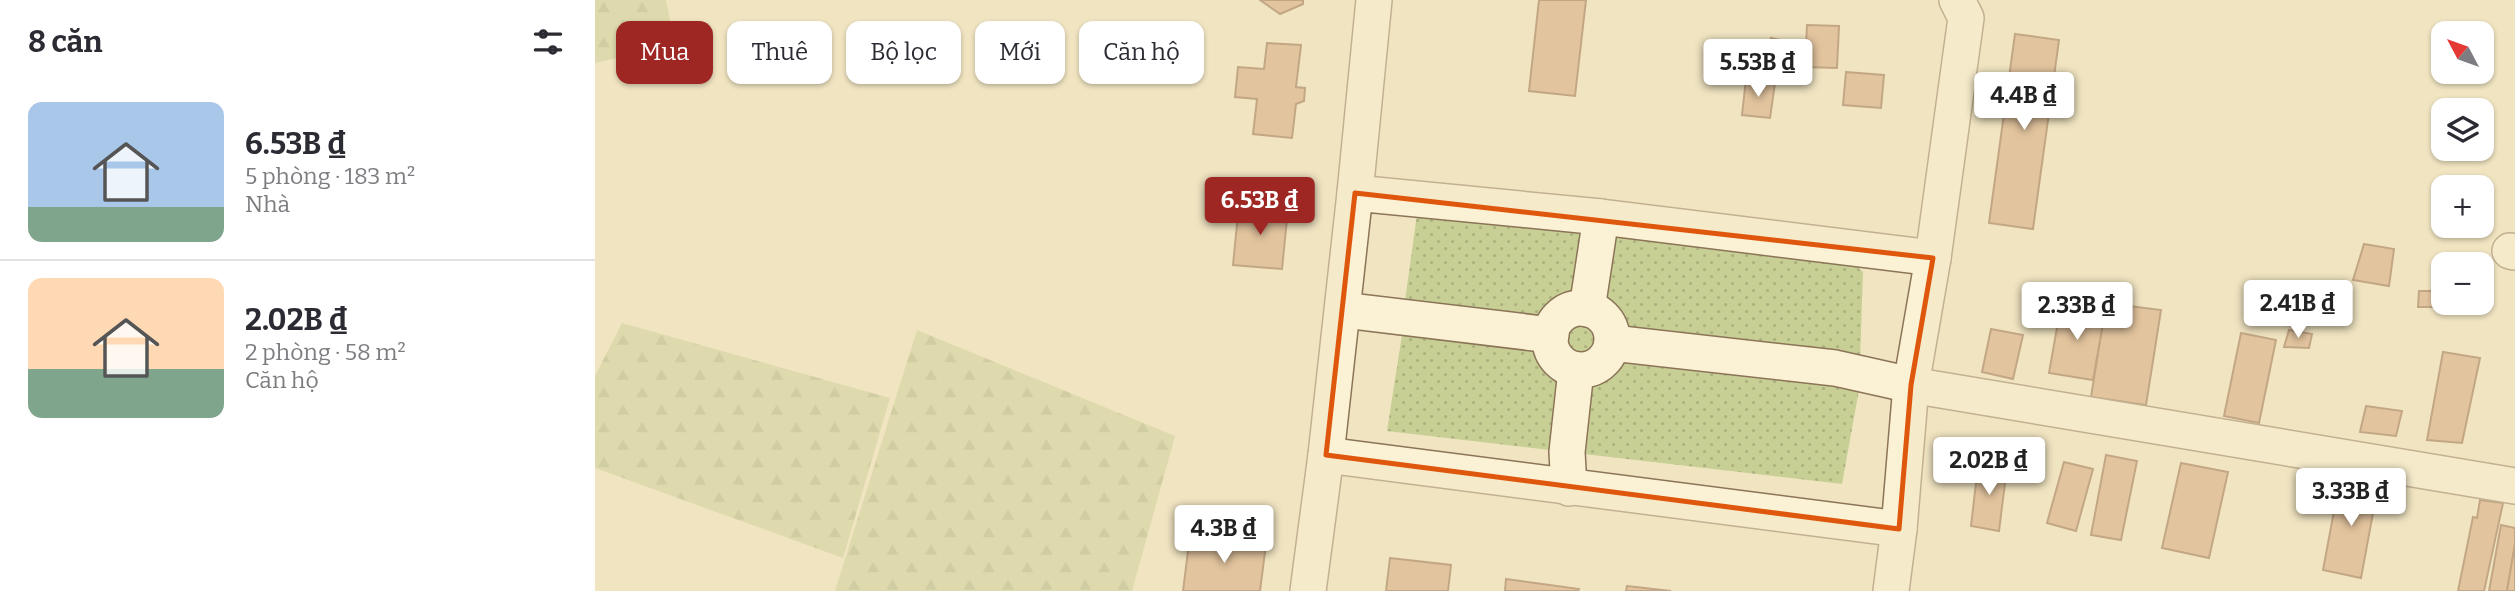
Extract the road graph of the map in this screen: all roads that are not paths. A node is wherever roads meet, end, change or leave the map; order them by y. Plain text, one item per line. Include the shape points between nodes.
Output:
1 (1374, 0) edge
2 (1957, 0) edge
3 (1355, 193) junction
4 (1601, 217) junction
5 (1933, 258) junction
6 (1587, 309) junction
7 (1343, 310) junction
8 (1551, 335) junction
9 (1612, 344) junction
10 (1576, 370) junction
11 (1911, 385) junction
12 (1326, 455) junction
13 (2515, 486) edge
14 (1569, 488) junction
15 (1899, 529) junction
16 (1308, 591) edge
17 (1891, 591) edge

1 - 3 street
2 - 5 street via 1966,18
3 - 4 street
3 - 7 street
4 - 5 street
4 - 6 street
5 - 11 street
6 - 8 street via 1559,318
6 - 9 street via 1604,318
7 - 8 street
7 - 12 street
8 - 10 street via 1560,361
9 - 10 street via 1603,361
9 - 11 street via 1835,368
10 - 14 street via 1567,452
11 - 13 street
11 - 15 street
12 - 14 street
12 - 16 street
14 - 15 street
15 - 17 street

